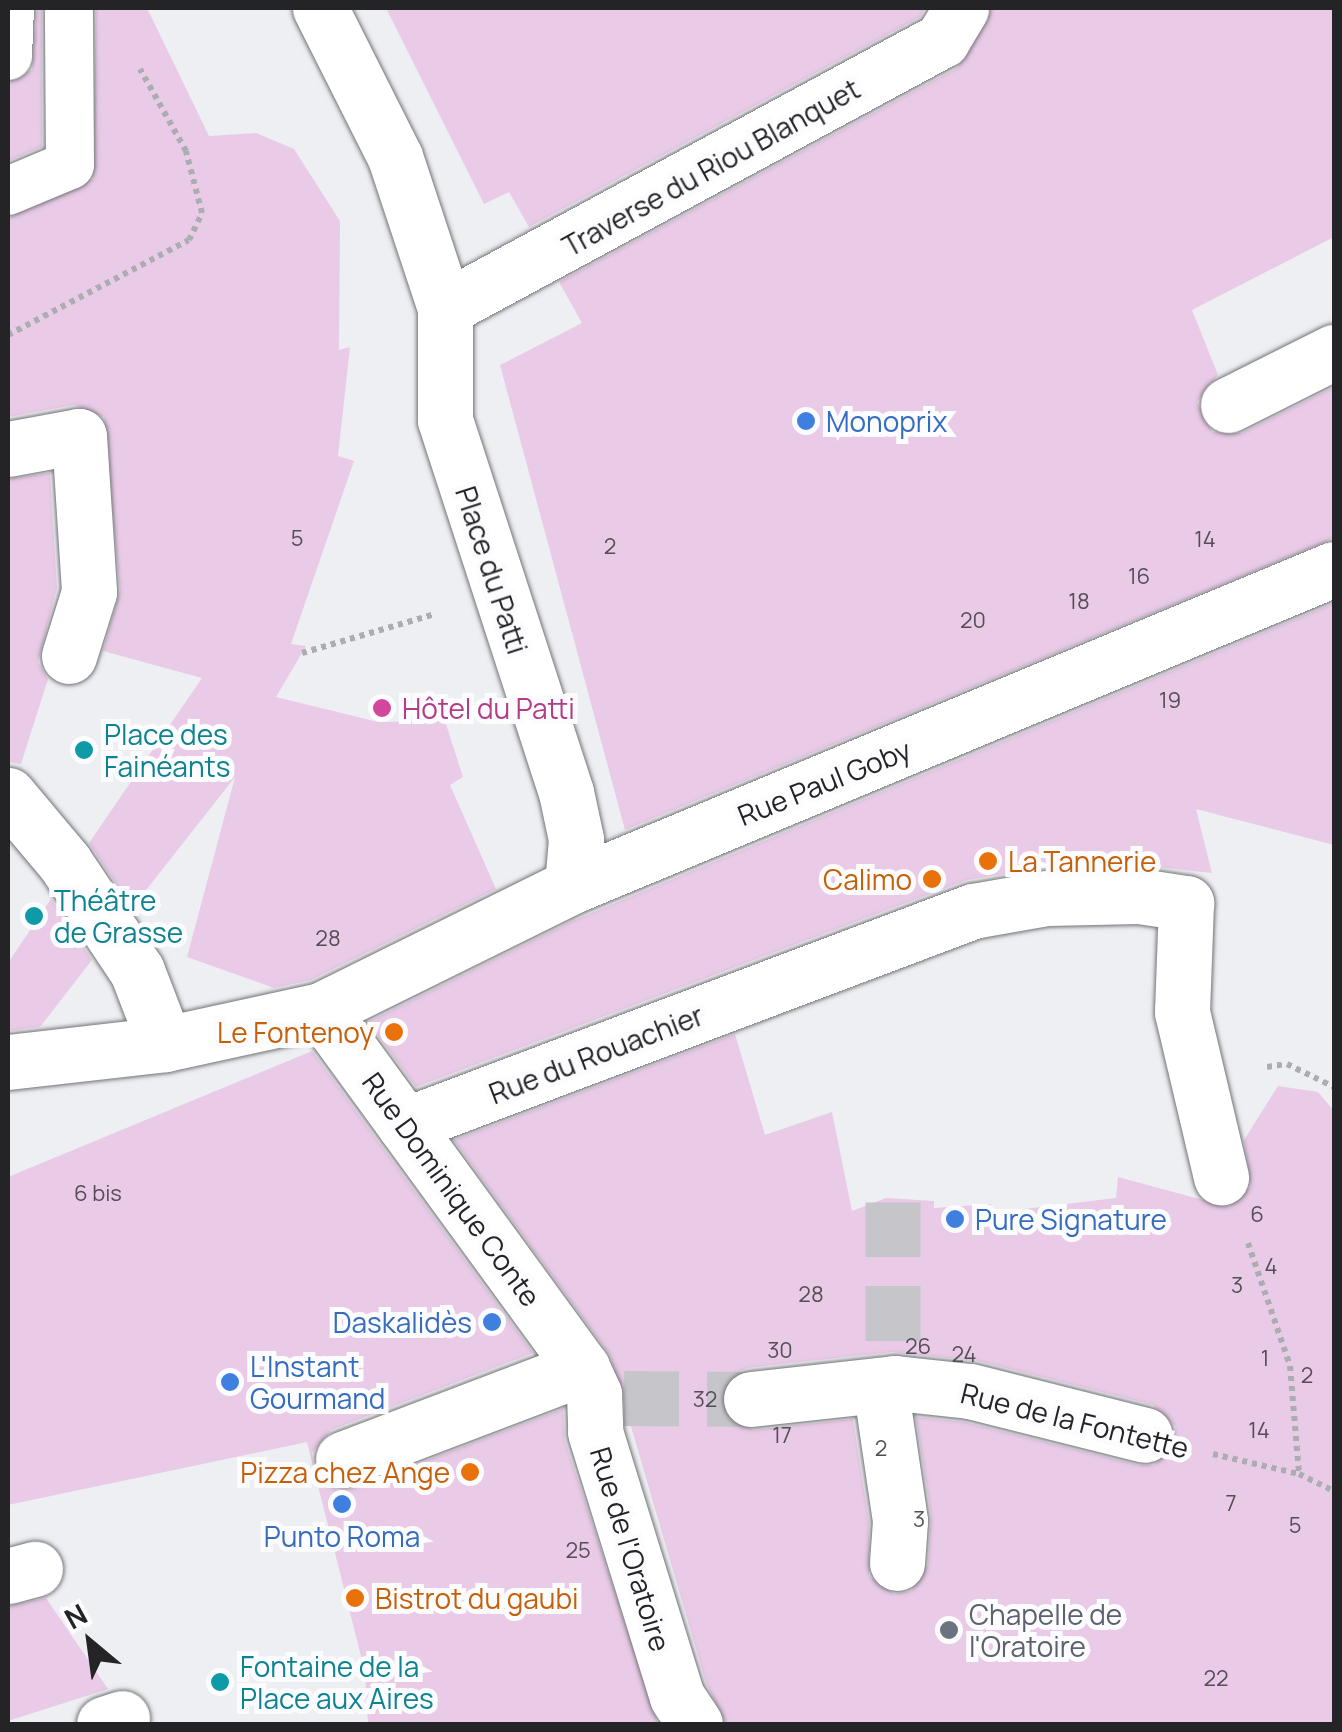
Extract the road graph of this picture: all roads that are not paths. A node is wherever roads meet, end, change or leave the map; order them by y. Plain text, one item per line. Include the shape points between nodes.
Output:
1 (10, 8) edge
2 (69, 8) edge
3 (320, 8) edge
4 (961, 8) edge
5 (8, 56) edge
6 (8, 192) edge
7 (444, 308) junction
8 (1334, 352) edge
9 (1228, 405) dead end
10 (8, 450) edge
11 (1334, 569) edge
12 (69, 656) dead end
13 (8, 795) edge
14 (572, 886) junction
15 (321, 1010) junction
16 (165, 1044) junction
17 (8, 1062) edge
18 (405, 1125) junction
19 (1221, 1177) road end
20 (889, 1376) junction
21 (600, 1387) junction
22 (750, 1399) tunnel mouth
23 (1145, 1435) road end
24 (343, 1459) dead end
25 (897, 1563) dead end
26 (691, 1723) edge

1 - 5 lane
2 - 6 lane via 70,165
3 - 7 street, Place du Patti via 395,157
4 - 7 street, Traverse du Riou Blanquet via 942,40
7 - 14 street, Place du Patti via 444,420 566,792 576,840
8 - 9 street
10 - 12 street via 79,436 89,592
11 - 14 street, Rue Paul Goby
13 - 16 street via 65,863 137,971
14 - 15 street, Rue Paul Goby
15 - 16 street, Rue Paul Goby
15 - 18 street, Rue Dominique Conte
16 - 17 street, Rue Paul Goby
18 - 19 street, Rue du Rouachier via 974,911 1047,898 1186,903 1182,1012
18 - 21 street, Rue Dominique Conte
20 - 22 street, Rue de la Fontette
20 - 23 street, Rue de la Fontette
20 - 25 street
21 - 24 street
21 - 26 street, Rue de l'Oratoire via 596,1432 677,1698

